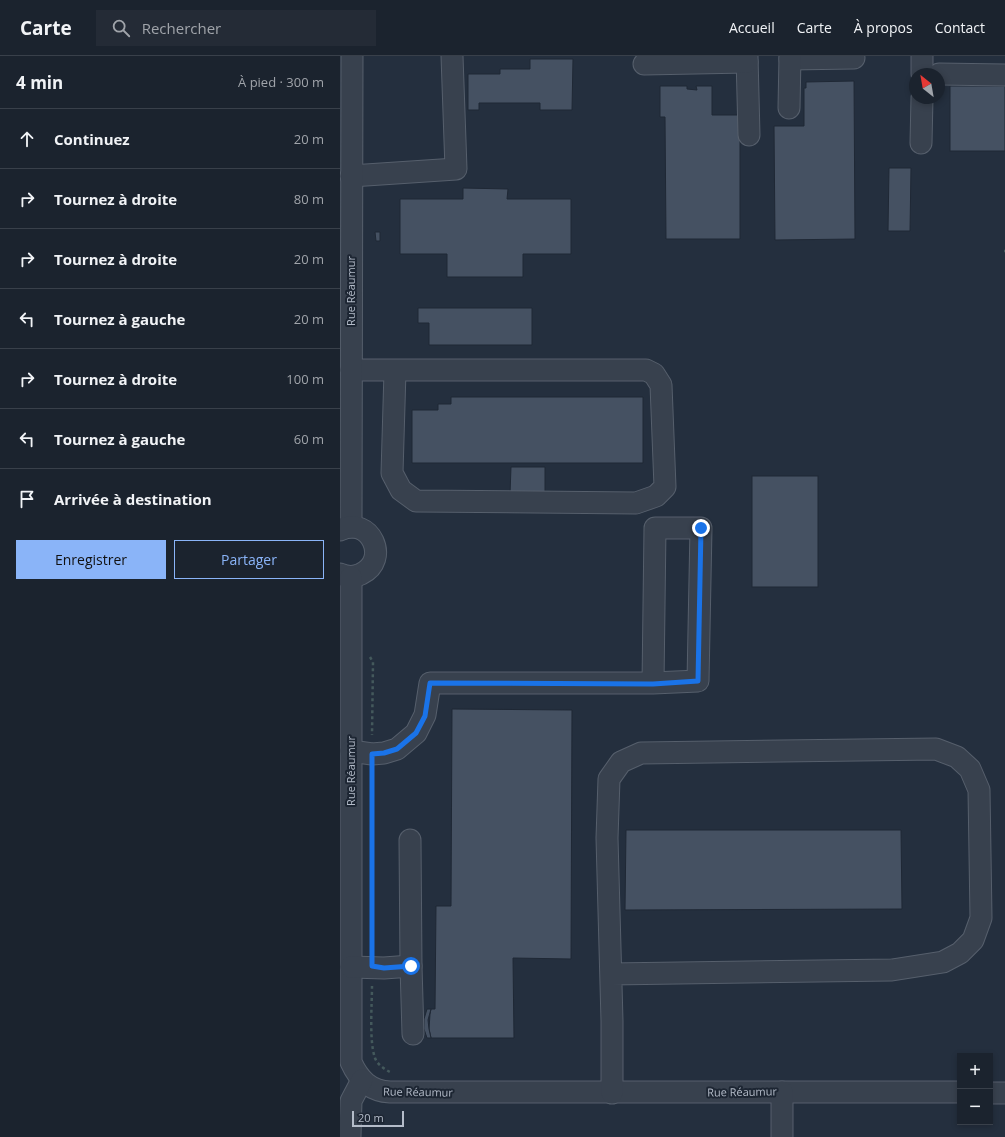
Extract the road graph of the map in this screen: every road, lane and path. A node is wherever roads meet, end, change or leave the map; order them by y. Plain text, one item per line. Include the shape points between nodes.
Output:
1 (352, 56) edge
2 (452, 56) edge
3 (922, 56) edge
4 (790, 58) edge
5 (854, 58) dead end
6 (747, 59) edge
7 (644, 64) dead end
8 (922, 68) edge
9 (945, 74) edge
10 (1005, 75) edge
11 (922, 104) edge
12 (789, 108) dead end
13 (749, 135) dead end
14 (921, 143) dead end
15 (351, 176) junction
16 (351, 370) junction
17 (395, 371) junction
18 (346, 528) edge
19 (346, 575) edge
20 (351, 657) junction
21 (653, 684) junction
22 (351, 751) junction
23 (372, 754) junction
24 (410, 840) dead end
25 (372, 966) junction
26 (411, 966) junction
27 (351, 967) junction
28 (611, 974) junction
29 (413, 1034) dead end
30 (393, 1073) dead end
31 (362, 1080) junction
32 (612, 1092) junction
33 (782, 1092) junction
34 (957, 1092) edge
35 (993, 1093) edge
36 (1005, 1093) edge
37 (350, 1137) edge
38 (782, 1137) edge

1 - 15 street, Rue Réaumur
2 - 15 street via 456,169
3 - 8 street
4 - 5 street
4 - 12 street
6 - 7 street
6 - 13 street
9 - 10 street
11 - 14 street
15 - 16 street, Rue Réaumur
16 - 17 street
16 - 18 street, Rue Réaumur
17 - 17 street via 392,473 401,490 416,501 636,503 656,496 665,487 661,385 654,374 646,370
18 - 19 street, Rue Réaumur via 366,531 372,537 376,552 375,559 366,572
19 - 20 street, Rue Réaumur
20 - 22 street, Rue Réaumur
20 - 23 path via 370,657 373,662
21 - 21 street via 655,528 701,528 698,681
21 - 23 street via 430,683 425,716 416,733 397,749
22 - 23 street
22 - 27 street, Rue Réaumur
23 - 25 path
24 - 26 street
25 - 26 street
25 - 27 street
25 - 30 path via 372,1043 375,1059 383,1068
26 - 29 street
27 - 31 street, Rue Réaumur via 351,1062
28 - 28 street via 892,970 943,962 960,953 973,940 981,918 979,790 970,769 957,757 936,749 641,753 621,762 609,779 607,838
28 - 32 street
31 - 32 street, Rue Réaumur via 379,1092
31 - 37 street via 351,1101
32 - 33 street, Rue Réaumur
33 - 34 street, Rue Réaumur
33 - 38 street
35 - 36 street

